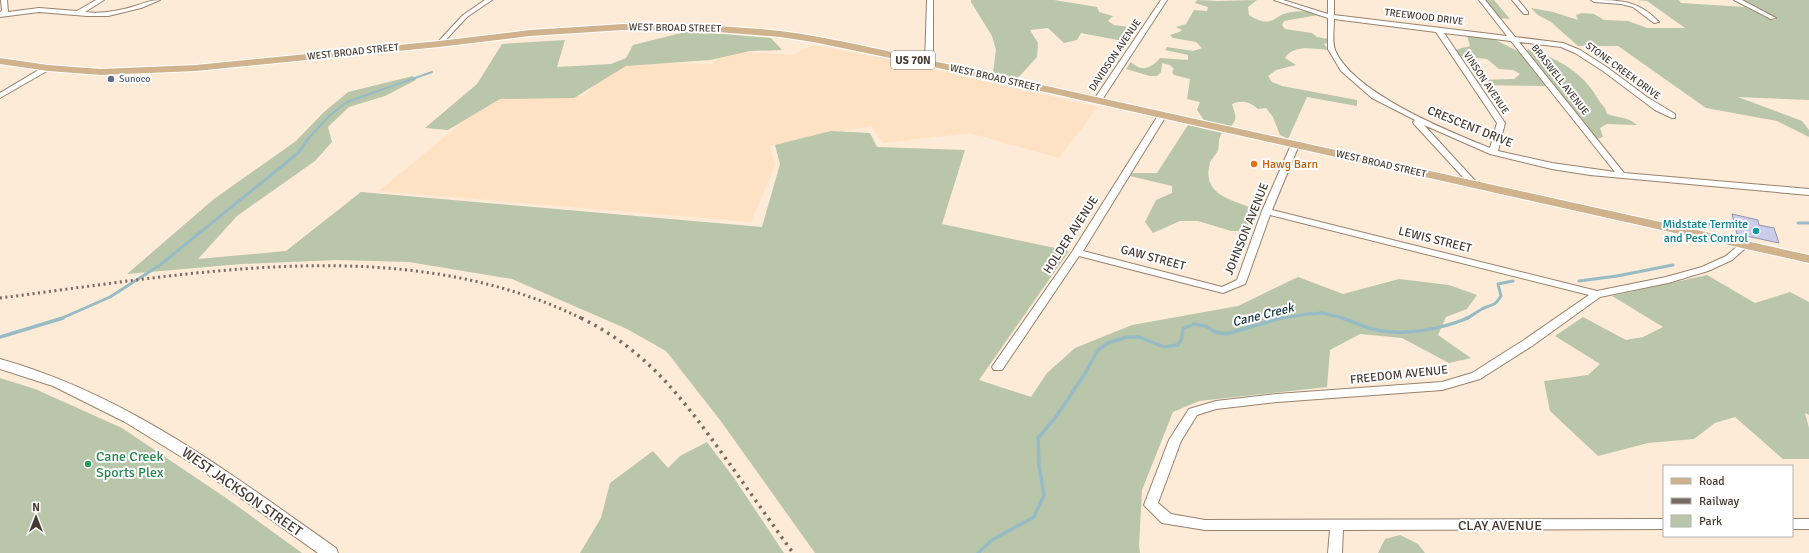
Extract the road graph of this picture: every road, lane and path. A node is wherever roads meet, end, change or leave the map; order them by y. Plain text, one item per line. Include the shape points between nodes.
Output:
1 (4, 0) edge
2 (101, 0) edge
3 (157, 0) edge
4 (489, 0) edge
5 (930, 0) edge
6 (1164, 0) edge
7 (1277, 0) edge
8 (1331, 0) edge
9 (1482, 0) edge
10 (1515, 0) edge
11 (1594, 0) edge
12 (1737, 0) edge
13 (78, 12) junction
14 (1526, 13) dead end
15 (0, 15) edge
16 (1331, 17) junction
17 (1773, 18) dead end
18 (1656, 22) dead end
19 (1438, 29) junction
20 (1514, 38) junction
21 (439, 44) junction
22 (0, 61) edge
23 (929, 63) junction
24 (48, 68) junction
25 (0, 96) edge
26 (1096, 101) junction
27 (1162, 116) junction
28 (1672, 116) dead end
29 (1413, 117) junction
30 (1294, 145) junction
31 (1493, 152) junction
32 (1621, 174) junction
33 (1475, 185) junction
34 (1809, 192) edge
35 (1267, 211) junction
36 (1744, 245) junction
37 (1077, 252) junction
38 (1809, 259) edge
39 (1223, 290) joint
40 (1597, 294) junction
41 (0, 364) edge
42 (998, 367) dead end
43 (1167, 519) joint
44 (1663, 524) edge
45 (1793, 524) edge
46 (1809, 524) edge
47 (1337, 525) junction
48 (330, 553) edge
49 (1335, 553) edge

1 - 15 street via 5,12
2 - 13 street
3 - 13 street via 112,12
4 - 21 street via 466,16
5 - 23 street
6 - 26 street, DAVIDSON AVENUE
7 - 16 street
8 - 16 street, CRESCENT DRIVE
9 - 20 street, BRASWELL AVENUE
10 - 14 street
11 - 18 street via 1622,2 1635,6
12 - 17 street
13 - 15 street via 38,10
16 - 19 street, TREEWOOD DRIVE
16 - 29 street, CRESCENT DRIVE via 1331,49 1344,69 1375,96
19 - 20 street, TREEWOOD DRIVE
19 - 31 street, VINSON AVENUE via 1501,124
20 - 28 street, STONE CREEK DRIVE via 1553,42 1576,50 1653,107
20 - 32 street, BRASWELL AVENUE
21 - 23 main road, WEST BROAD STREET / US 70N via 576,29 706,28 813,39
21 - 24 main road, WEST BROAD STREET / US 70N via 196,68 101,72
22 - 24 main road, WEST BROAD STREET / US 70N
23 - 26 main road, WEST BROAD STREET / US 70N
24 - 25 street
26 - 27 main road, WEST BROAD STREET / US 70N
27 - 30 main road, WEST BROAD STREET / US 70N
27 - 37 street, HOLDER AVENUE
29 - 31 street, CRESCENT DRIVE
29 - 33 street
30 - 33 main road, WEST BROAD STREET / US 70N
30 - 35 street, JOHNSON AVENUE
31 - 32 street, CRESCENT DRIVE via 1552,166
32 - 34 street, CRESCENT DRIVE
33 - 36 main road, WEST BROAD STREET / US 70N
35 - 39 street, JOHNSON AVENUE via 1241,282
35 - 40 street, LEWIS STREET
36 - 38 main road, WEST BROAD STREET / US 70N
36 - 40 street, FREEDOM AVENUE via 1728,258 1705,269 1668,280
37 - 39 street, GAW STREET
37 - 42 street, HOLDER AVENUE
40 - 43 street, FREEDOM AVENUE via 1476,376 1449,384 1216,404 1192,412 1175,440 1152,506
41 - 48 street, WEST JACKSON STREET via 57,382 109,406 173,444
43 - 47 street, CLAY AVENUE via 1205,525
44 - 47 street, CLAY AVENUE
45 - 46 street
47 - 49 street

